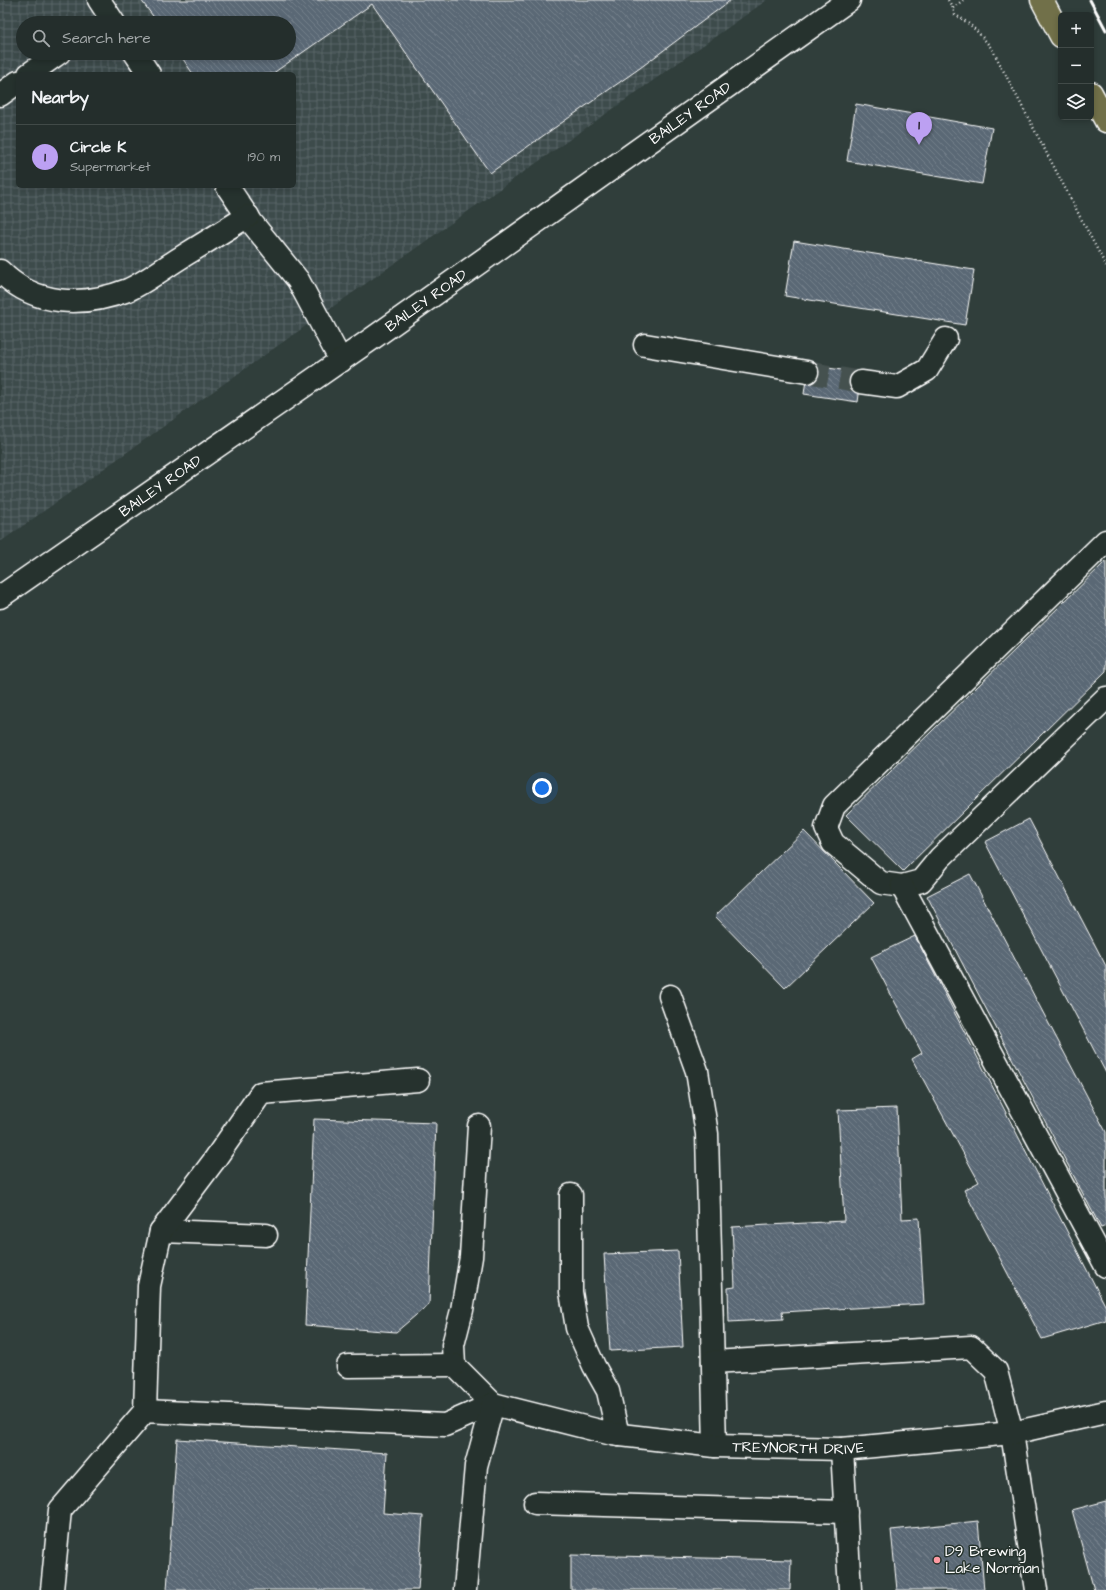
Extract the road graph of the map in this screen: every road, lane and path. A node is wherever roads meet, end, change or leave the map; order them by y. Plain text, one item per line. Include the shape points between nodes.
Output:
1 (849, 0) edge
2 (948, 0) edge
3 (964, 0) edge
4 (1042, 0) edge
5 (952, 8) junction
6 (1058, 30) edge
7 (49, 60) edge
8 (140, 60) edge
9 (32, 72) edge
10 (148, 72) edge
11 (16, 83) edge
12 (0, 95) edge
13 (1094, 99) edge
14 (1106, 121) edge
15 (228, 188) edge
16 (248, 216) junction
17 (1106, 266) edge
18 (0, 271) edge
19 (946, 339) dead end
20 (645, 345) dead end
21 (341, 361) junction
22 (807, 372) tunnel mouth
23 (861, 382) tunnel mouth
24 (1106, 540) edge
25 (0, 597) edge
26 (1106, 698) edge
27 (902, 886) junction
28 (670, 996) dead end
29 (418, 1080) dead end
30 (479, 1126) dead end
31 (572, 1195) dead end
32 (161, 1231) junction
33 (266, 1236) dead end
34 (1106, 1266) edge
35 (713, 1362) junction
36 (454, 1365) junction
37 (348, 1366) dead end
38 (493, 1404) junction
39 (144, 1411) junction
40 (1106, 1412) edge
41 (1012, 1433) junction
42 (618, 1435) junction
43 (715, 1446) junction
44 (842, 1450) junction
45 (534, 1503) dead end
46 (846, 1512) junction
47 (52, 1590) edge
48 (465, 1590) edge
49 (850, 1590) edge
50 (1036, 1590) edge

1 - 21 street, BAILEY ROAD
2 - 5 path
3 - 5 path
4 - 6 main road
5 - 17 path via 955,15 977,30 992,49
7 - 9 street
8 - 10 street
11 - 12 street
13 - 14 main road
15 - 16 street
16 - 18 street via 129,289 106,296 75,302 48,300 22,288
16 - 21 street via 298,280
19 - 23 street via 927,370 897,387
20 - 22 street
21 - 25 street, BAILEY ROAD
24 - 27 street via 834,806 826,828 833,843 881,883
26 - 27 street via 940,858 921,881
27 - 34 street
28 - 35 street via 697,1071 708,1134
29 - 32 street via 261,1092
30 - 36 street via 471,1257 453,1345
31 - 42 street via 571,1292 576,1328 608,1391
32 - 33 street
32 - 39 street via 149,1286
35 - 41 street via 971,1347 996,1371
35 - 43 street
36 - 37 street
36 - 38 street
38 - 39 street via 445,1425
38 - 42 street, TREYNORTH DRIVE
38 - 48 street via 476,1466
39 - 47 street via 60,1510
40 - 41 street, TREYNORTH DRIVE
41 - 44 street, TREYNORTH DRIVE
41 - 50 street
42 - 43 street, TREYNORTH DRIVE
43 - 44 street, TREYNORTH DRIVE
44 - 46 street
45 - 46 street
46 - 49 street

